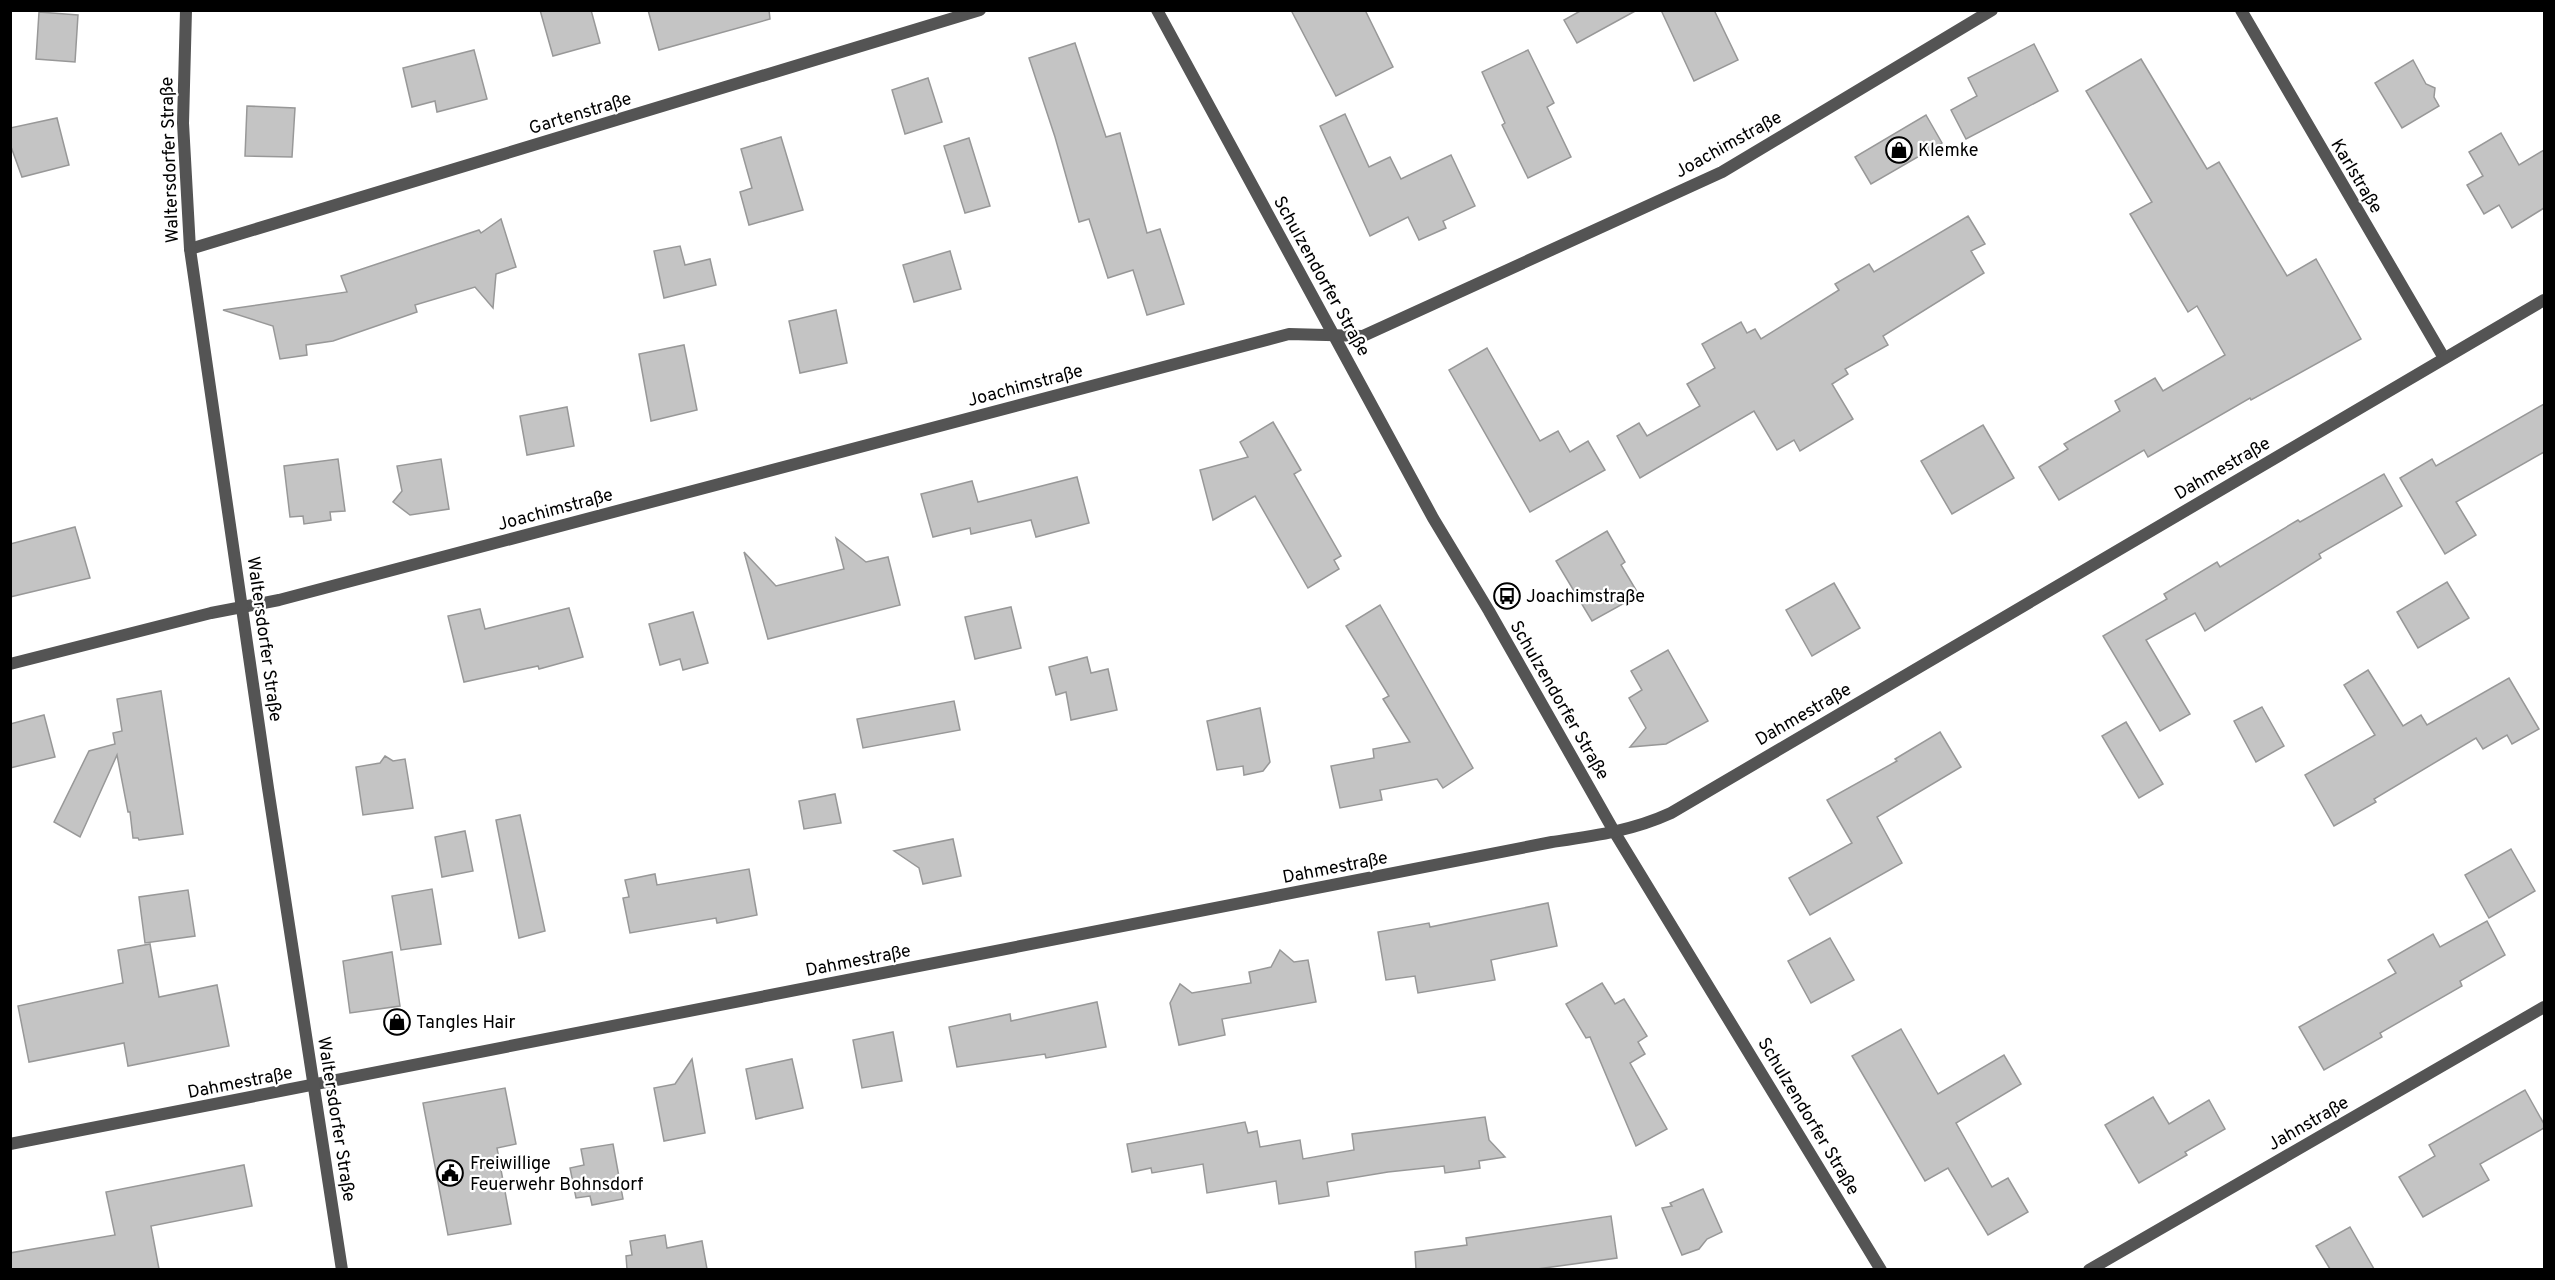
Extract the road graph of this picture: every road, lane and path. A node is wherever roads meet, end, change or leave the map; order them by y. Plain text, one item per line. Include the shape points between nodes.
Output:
1 (186, 10) edge
2 (980, 10) edge
3 (1157, 10) edge
4 (1992, 10) edge
5 (2241, 10) edge
6 (190, 249) junction
7 (2544, 300) edge
8 (1334, 336) junction
9 (2444, 358) junction
10 (243, 607) junction
11 (10, 664) edge
12 (1615, 832) junction
13 (2544, 1007) edge
14 (313, 1086) junction
15 (10, 1144) edge
16 (342, 1269) edge
17 (1881, 1269) edge
18 (2089, 1269) edge

1 - 6 street, Waltersdorfer Straße via 183,123
2 - 6 street, Gartenstraße
3 - 8 street, Schulzendorfer Straße
4 - 8 street, Joachimstraße via 1722,172 1363,336
5 - 9 street, Karlstraße
6 - 10 street, Waltersdorfer Straße
7 - 9 street, Dahmestraße
8 - 10 street, Joachimstraße via 1289,334
8 - 12 street, Schulzendorfer Straße via 1433,518
9 - 12 street, Dahmestraße via 1671,813
10 - 11 street, Joachimstraße
10 - 14 street, Waltersdorfer Straße
12 - 14 street, Dahmestraße
12 - 17 street, Schulzendorfer Straße
13 - 18 street, Jahnstraße
14 - 15 street, Dahmestraße
14 - 16 street, Waltersdorfer Straße

